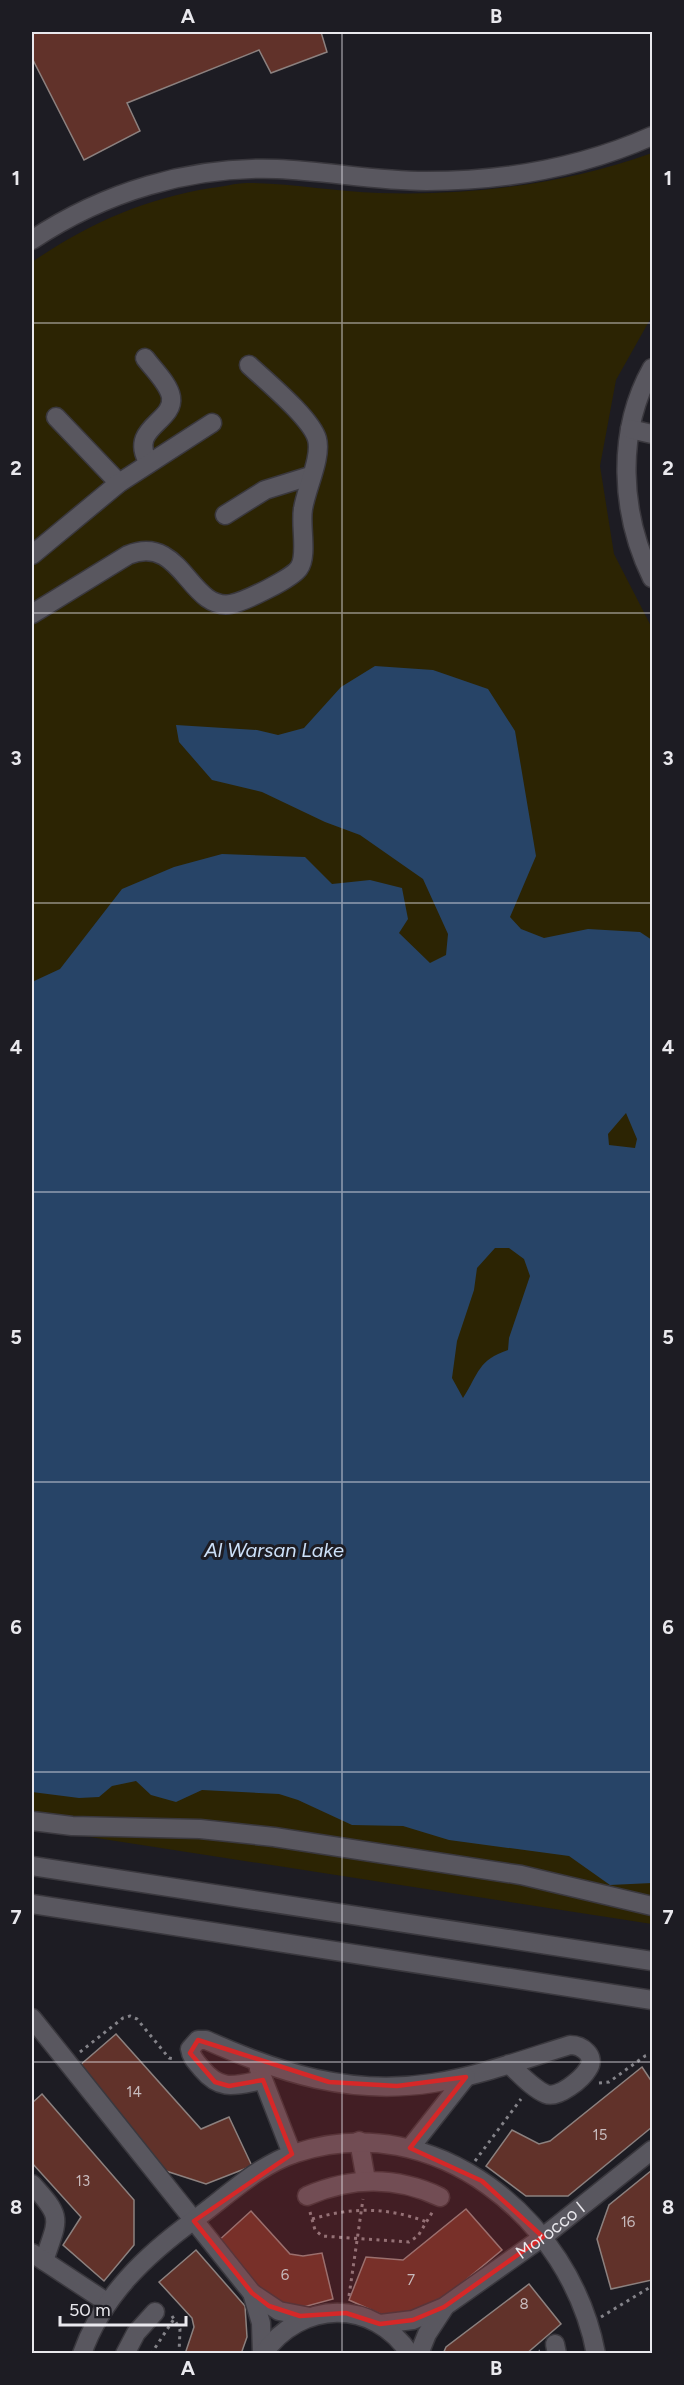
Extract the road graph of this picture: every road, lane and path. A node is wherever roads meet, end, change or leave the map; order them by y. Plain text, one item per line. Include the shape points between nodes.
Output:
1 (652, 136) edge
2 (32, 240) edge
3 (145, 358) dead end
4 (249, 365) dead end
5 (652, 368) edge
6 (56, 417) dead end
7 (212, 423) dead end
8 (630, 429) junction
9 (652, 434) edge
10 (149, 463) junction
11 (310, 476) junction
12 (120, 483) junction
13 (225, 515) dead end
14 (32, 555) edge
15 (652, 578) edge
16 (32, 614) edge
17 (32, 1821) edge
18 (32, 1866) edge
19 (35, 1906) edge
20 (652, 1906) edge
21 (652, 1961) edge
22 (652, 2000) edge
23 (32, 2018) edge
24 (190, 2049) junction
25 (652, 2054) edge
26 (67, 2062) junction
27 (256, 2062) junction
28 (509, 2064) junction
29 (588, 2070) junction
30 (466, 2076) junction
31 (263, 2080) junction
32 (532, 2084) junction
33 (359, 2141) junction
34 (410, 2148) junction
35 (652, 2150) edge
36 (292, 2154) junction
37 (467, 2172) junction
38 (366, 2180) junction
39 (32, 2184) edge
40 (307, 2196) joint
41 (440, 2197) joint
42 (362, 2209) junction
43 (312, 2219) junction
44 (194, 2221) junction
45 (427, 2222) junction
46 (543, 2237) junction
47 (358, 2239) junction
48 (38, 2257) edge
49 (652, 2286) edge
50 (252, 2293) junction
51 (108, 2303) junction
52 (444, 2307) junction
53 (154, 2312) joint
54 (346, 2313) junction
55 (310, 2317) junction
56 (174, 2319) junction
57 (380, 2324) junction
58 (589, 2325) junction
59 (82, 2354) edge
60 (125, 2354) edge
61 (151, 2354) edge
62 (179, 2354) edge
63 (263, 2354) edge
64 (410, 2354) edge
65 (419, 2354) edge
66 (596, 2354) edge

1 - 2 street via 605,155 561,166 472,179 381,180 279,169 197,174 118,196
3 - 10 street via 172,400 143,442
4 - 11 street via 312,429 319,448
5 - 8 street
6 - 12 street
7 - 10 street
8 - 9 street
8 - 15 street via 628,500 635,534
10 - 12 street
11 - 13 street via 265,490
11 - 16 street via 302,512 303,556 299,569 238,603 223,605 209,600 170,559 157,552 142,551 128,555
12 - 14 street
17 - 20 street via 72,1826 200,1829 274,1837 521,1875
18 - 21 street
19 - 22 street
23 - 26 street
24 - 26 path via 175,2059 169,2058 137,2019 130,2016
24 - 27 street via 198,2040 206,2040
24 - 31 street via 192,2057 215,2082 229,2086
25 - 29 path via 605,2084
26 - 44 street
27 - 30 street via 306,2077 363,2086 432,2083
27 - 31 street
28 - 29 street via 576,2045 589,2054
28 - 30 street
28 - 32 street
29 - 32 street via 558,2094 546,2094
30 - 34 street
31 - 36 street
32 - 37 path
33 - 34 street
33 - 36 street
33 - 38 street
34 - 37 street
35 - 46 street, Morocco I
36 - 44 street via 251,2178
37 - 46 street via 504,2197
38 - 40 street
38 - 41 street via 413,2186
38 - 42 path
39 - 48 street via 55,2215 55,2228
40 - 43 path
41 - 45 path
42 - 43 path
42 - 45 path via 395,2211
42 - 47 path
43 - 47 path via 322,2236
44 - 50 street
44 - 51 street via 146,2258
45 - 47 path via 409,2242
46 - 52 street, Morocco I
46 - 58 street via 568,2276
47 - 54 path
48 - 51 street
49 - 58 path
50 - 55 street via 279,2311
50 - 63 street via 261,2323
51 - 59 street
52 - 57 street, Morocco I via 413,2320
52 - 65 street, Morocco I via 426,2334
53 - 56 path via 162,2304
53 - 60 street
54 - 55 street
54 - 57 street
55 - 63 street via 288,2327
56 - 61 path
56 - 62 path via 181,2335
57 - 64 street
58 - 66 street

